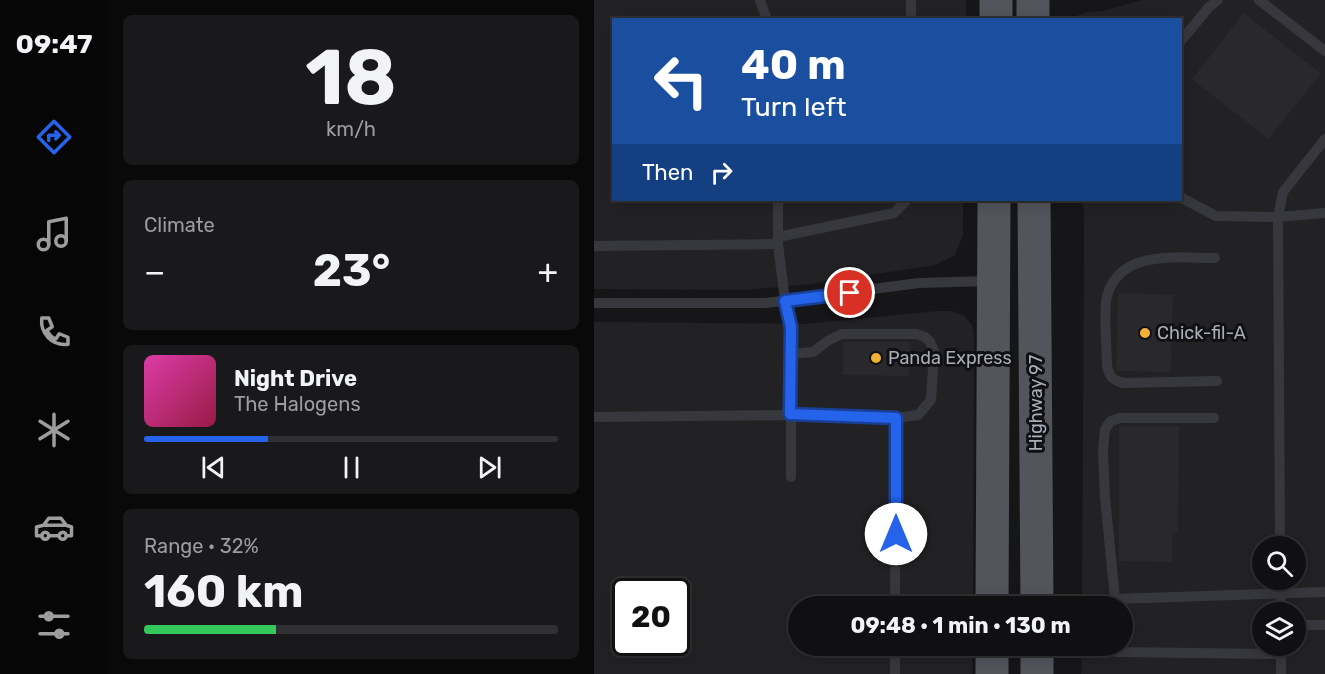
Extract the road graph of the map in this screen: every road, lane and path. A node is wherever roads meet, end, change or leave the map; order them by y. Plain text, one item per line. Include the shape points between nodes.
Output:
1 (760, 0) edge
2 (912, 0) edge
3 (996, 0) edge
4 (1033, 0) edge
5 (1218, 0) edge
6 (1259, 0) edge
7 (766, 18) edge
8 (911, 18) edge
9 (996, 18) edge
10 (1033, 18) edge
11 (1182, 40) edge
12 (1325, 51) edge
13 (1325, 139) edge
14 (1182, 199) edge
15 (778, 201) edge
16 (906, 201) edge
17 (994, 201) edge
18 (1034, 201) edge
19 (1325, 213) edge
20 (1278, 217) junction
21 (778, 240) junction
22 (594, 246) edge
23 (1215, 258) dead end
24 (993, 281) junction
25 (785, 301) junction
26 (594, 303) edge
27 (791, 354) junction
28 (1217, 381) dead end
29 (790, 414) junction
30 (594, 417) edge
31 (896, 418) junction
32 (1214, 418) dead end
33 (791, 477) dead end
34 (1280, 536) edge
35 (1281, 590) edge
36 (1325, 592) edge
37 (1281, 593) junction
38 (895, 596) edge
39 (992, 596) edge
40 (1037, 596) edge
41 (1114, 596) edge
42 (1133, 601) edge
43 (1281, 602) edge
44 (1306, 625) edge
45 (1325, 625) edge
46 (1252, 650) edge
47 (1133, 652) edge
48 (895, 656) edge
49 (992, 656) edge
50 (1037, 656) edge
51 (1281, 656) edge
52 (895, 674) edge
53 (992, 674) edge
54 (1037, 674) edge
55 (1281, 674) edge

1 - 7 lane
2 - 8 lane
3 - 9 main road
4 - 10 main road
5 - 11 lane
6 - 12 lane
13 - 20 lane via 1283,192
14 - 20 lane via 1216,216
15 - 21 lane
16 - 21 lane via 894,213
17 - 24 main road
18 - 40 main road, Highway 97
19 - 20 lane
20 - 34 lane
21 - 22 lane
21 - 25 lane
23 - 28 lane via 1157,258 1136,262 1118,276 1106,298 1107,366 1114,380 1124,383
24 - 25 lane via 920,283
24 - 39 main road
25 - 26 lane
25 - 27 lane via 791,327
27 - 29 lane
27 - 31 lane via 813,352 842,334 925,337 934,351 931,400 918,415
29 - 30 lane
29 - 31 lane
29 - 33 lane
31 - 38 lane
32 - 41 lane via 1120,418 1105,429 1105,497
35 - 37 lane
36 - 37 lane
37 - 42 lane
37 - 43 lane
44 - 45 lane
46 - 47 lane
48 - 52 lane
49 - 53 main road
50 - 54 main road
51 - 55 lane

